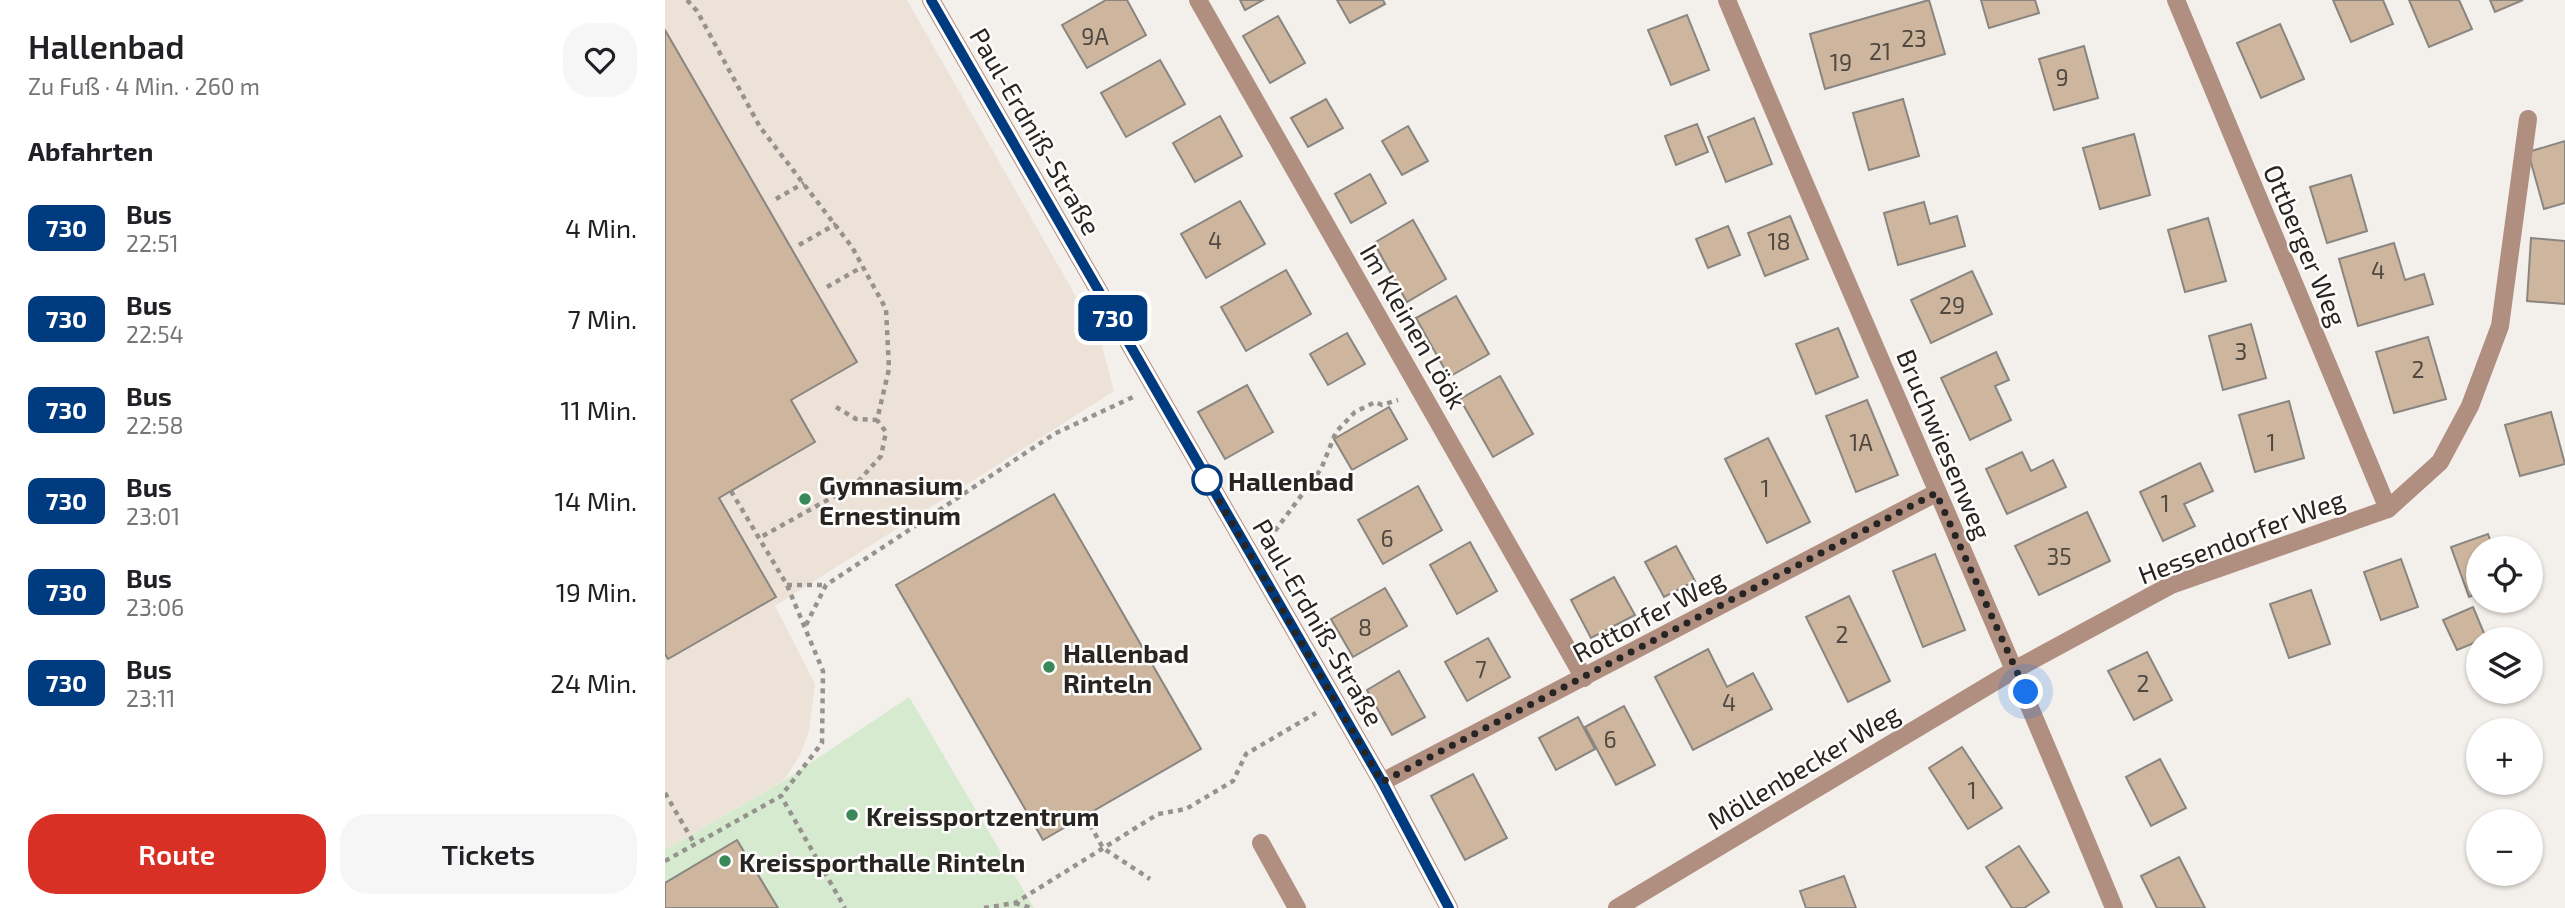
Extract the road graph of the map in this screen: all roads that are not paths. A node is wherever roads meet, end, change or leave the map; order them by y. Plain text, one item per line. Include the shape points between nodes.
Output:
1 (931, 0) edge
2 (1198, 0) edge
3 (1727, 0) edge
4 (2176, 0) edge
5 (2528, 119) dead end
6 (1936, 493) junction
7 (2388, 509) junction
8 (2016, 668) junction
9 (1584, 678) junction
10 (1382, 782) junction
11 (1261, 843) dead end
12 (1297, 908) edge
13 (1449, 908) edge
14 (1617, 908) edge
15 (2114, 908) edge

1 - 10 street, Paul-Erdniß-Straße
2 - 9 street, Im Kleinen Löök
3 - 6 street, Bruchwiesenweg
4 - 7 street, Ottberger Weg
5 - 7 street, Hessendorfer Weg via 2500,326 2470,406 2440,463
6 - 8 street, Bruchwiesenweg
6 - 9 street, Rottorfer Weg
7 - 8 street, Hessendorfer Weg via 2171,585
8 - 14 street, Möllenbecker Weg
8 - 15 street, Bruchwiesenweg
9 - 10 street, Rottorfer Weg
10 - 13 street, Paul-Erdniß-Straße
11 - 12 street

